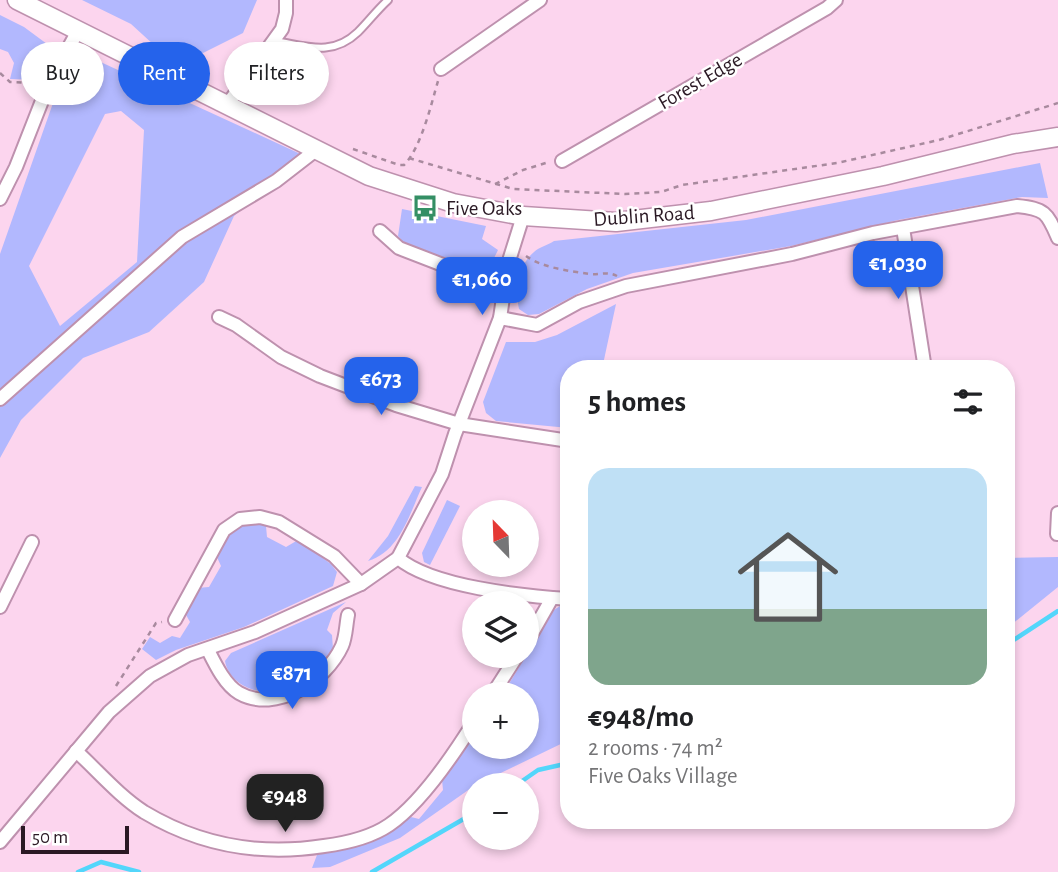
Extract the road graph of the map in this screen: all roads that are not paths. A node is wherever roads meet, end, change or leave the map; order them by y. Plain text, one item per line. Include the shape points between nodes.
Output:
1 (17, 0) edge
2 (286, 0) edge
3 (388, 0) edge
4 (540, 0) edge
5 (836, 0) edge
6 (78, 31) junction
7 (273, 41) joint
8 (441, 69) road end
9 (224, 104) edge
10 (227, 105) edge
11 (1058, 137) edge
12 (316, 150) junction
13 (562, 161) road end
14 (0, 199) edge
15 (523, 216) junction
16 (903, 228) junction
17 (380, 231) dead end
18 (1058, 238) edge
19 (504, 285) junction
20 (219, 317) dead end
21 (500, 318) junction
22 (924, 360) edge
23 (0, 399) edge
24 (459, 424) junction
25 (560, 440) edge
26 (1058, 513) edge
27 (1057, 534) edge
28 (32, 542) dead end
29 (398, 558) junction
30 (361, 584) junction
31 (552, 598) junction
32 (560, 598) edge
33 (0, 607) edge
34 (348, 615) dead end
35 (175, 620) road end
36 (539, 621) edge
37 (208, 650) junction
38 (462, 741) edge
39 (76, 751) junction
40 (5, 827) edge
41 (0, 842) edge

1 - 6 main road, Dublin Road
2 - 7 street via 282,29
3 - 7 lane via 340,46 320,49
4 - 8 street
5 - 13 street, Forest Edge
6 - 9 main road, Dublin Road
6 - 14 street
10 - 12 main road, Dublin Road
11 - 15 main road, Dublin Road via 711,211 617,222
12 - 15 main road, Dublin Road via 377,179 453,203
12 - 23 street via 276,181 182,237
15 - 19 street
16 - 18 street via 1017,206 1047,214
16 - 21 street via 626,286 579,302 537,324
16 - 22 street
17 - 19 street via 399,248
19 - 21 street
20 - 24 street via 320,376
21 - 24 street
24 - 25 street
24 - 29 street via 442,474
26 - 27 street
28 - 33 street
29 - 30 street
29 - 31 street via 409,568 433,577
30 - 35 street via 334,556 279,522 260,517 240,519 224,530
30 - 37 street
31 - 32 street
31 - 36 street
34 - 37 street via 344,644 333,662 295,692 274,700 237,692
37 - 39 street via 188,655 150,676 109,712
38 - 39 street via 407,810 389,825 343,844 298,850 222,845 183,831 130,802
39 - 40 street
40 - 41 street

